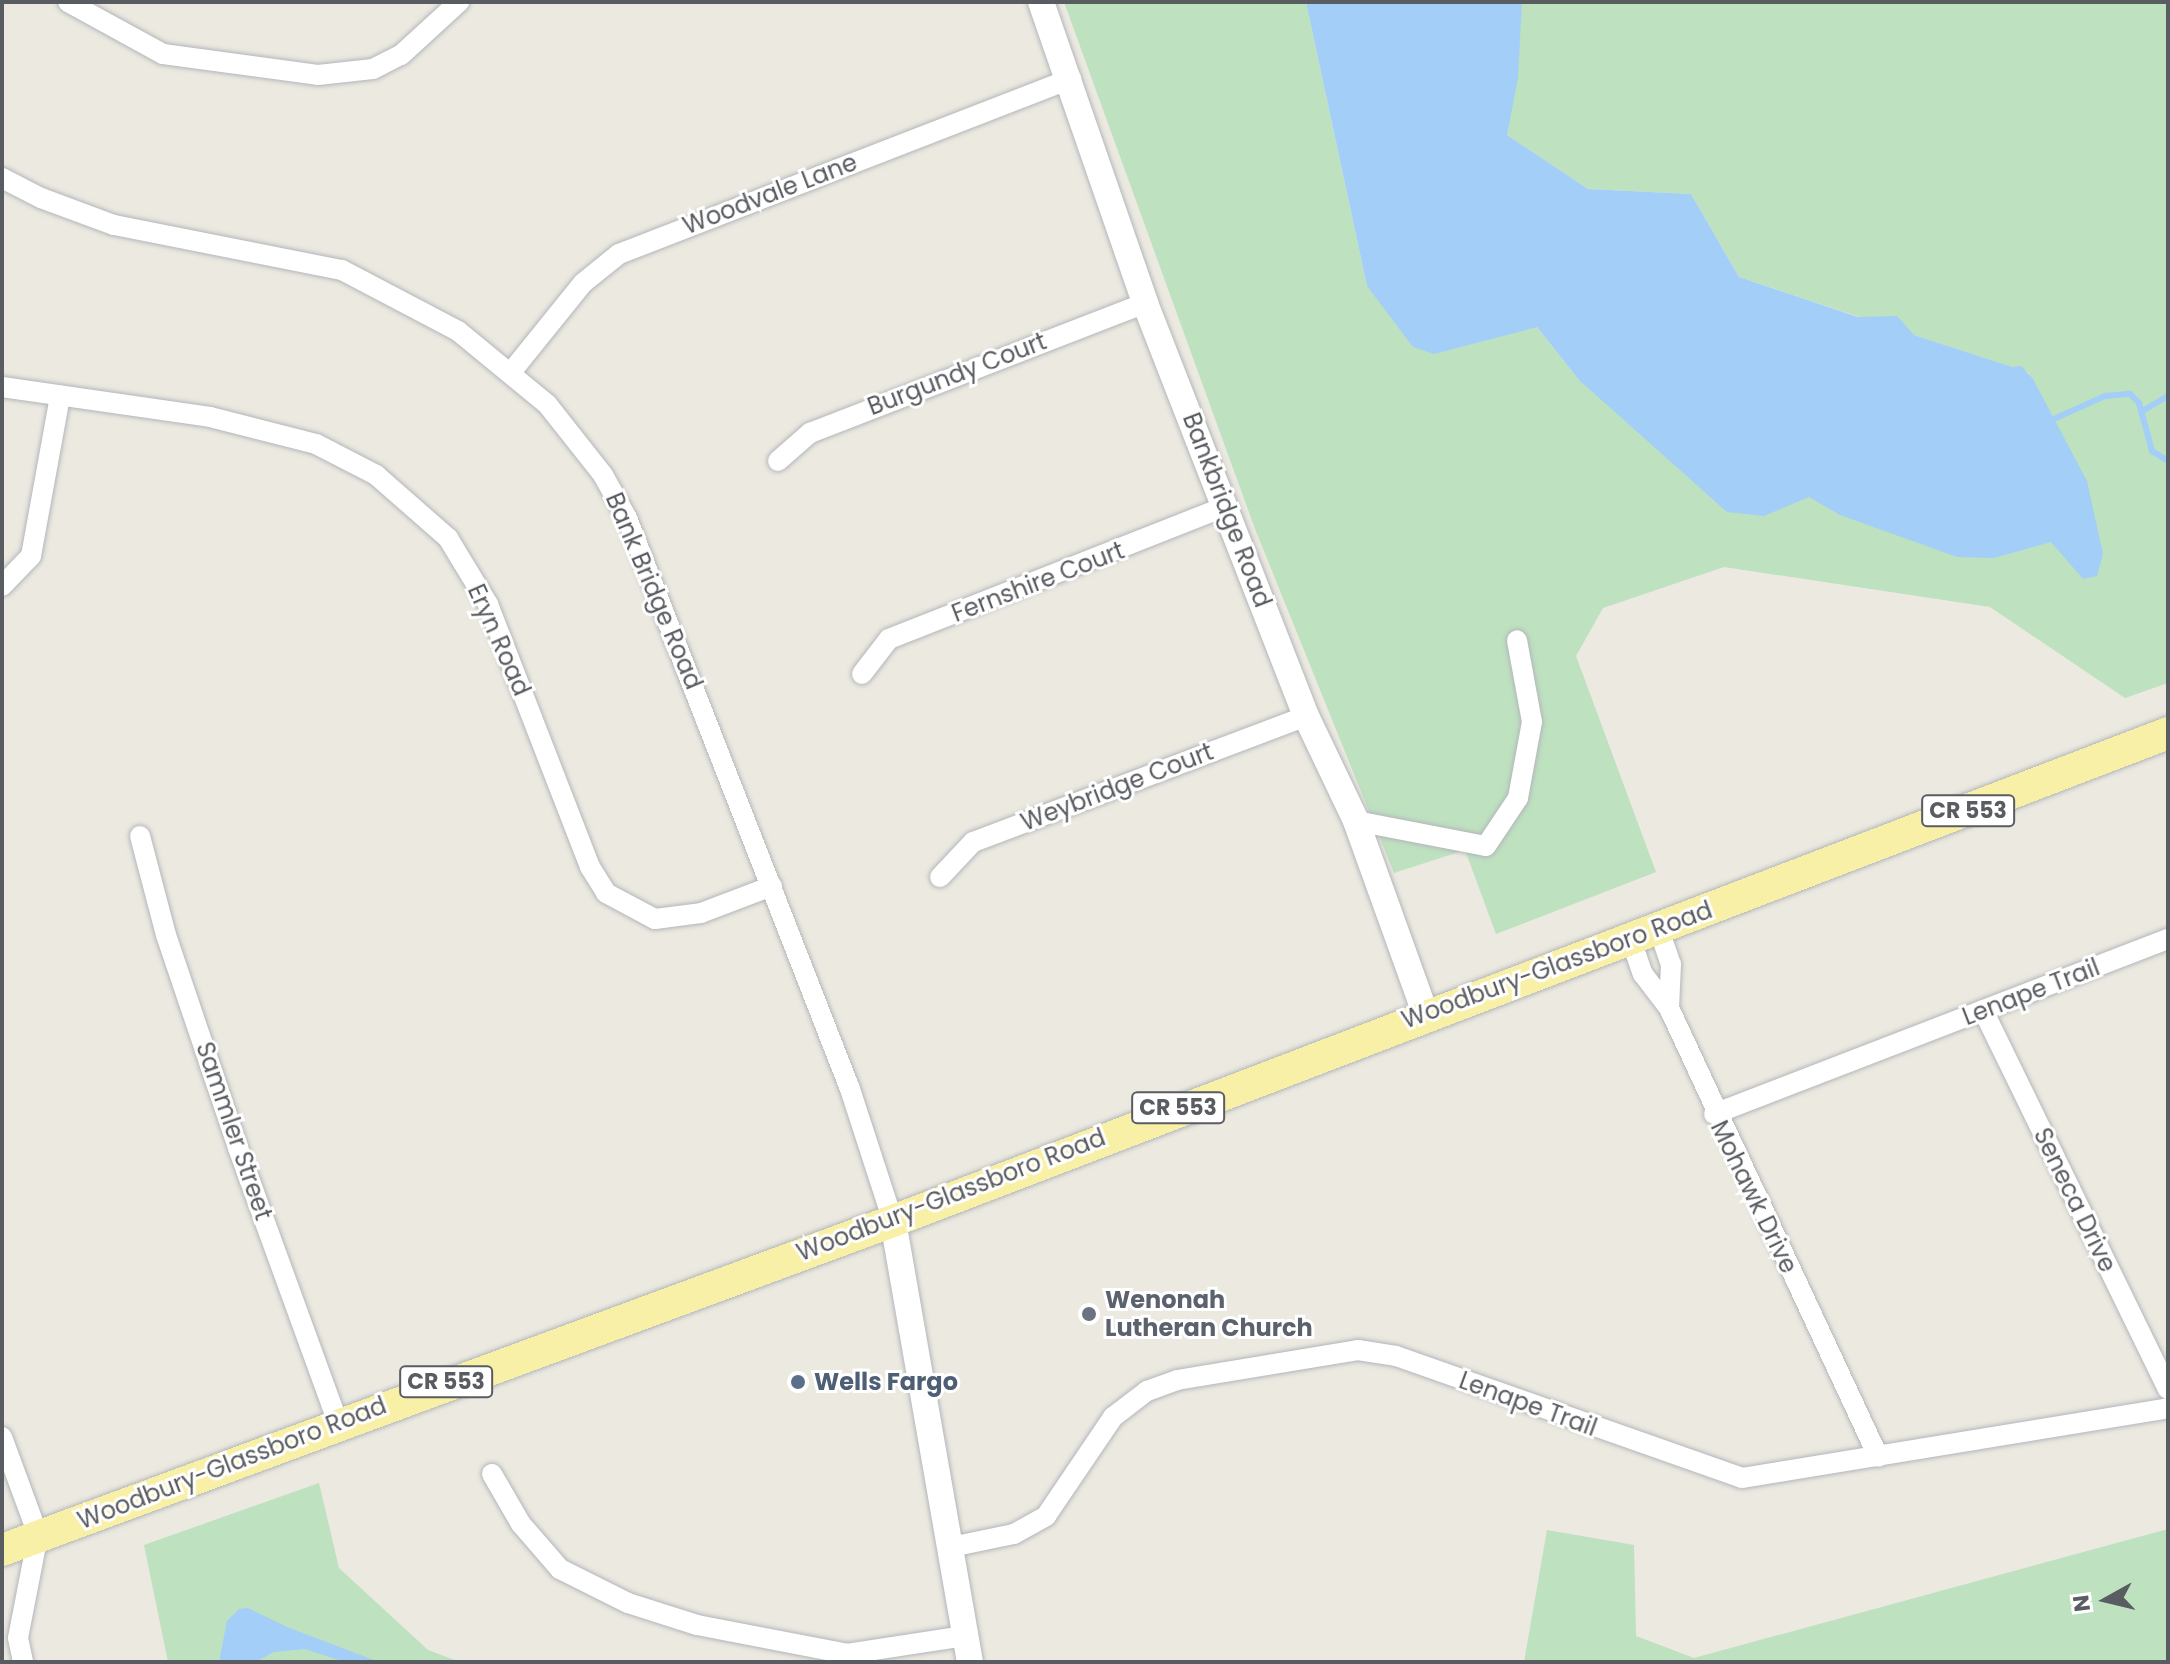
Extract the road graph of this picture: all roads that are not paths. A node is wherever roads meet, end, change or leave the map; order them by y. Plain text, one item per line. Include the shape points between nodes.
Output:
1 (68, 2) edge
2 (459, 2) edge
3 (1041, 2) edge
4 (1071, 79) junction
5 (2, 178) edge
6 (1145, 303) junction
7 (512, 371) junction
8 (2, 387) edge
9 (60, 396) junction
10 (778, 461) dead end
11 (1227, 506) junction
12 (2, 586) edge
13 (1517, 640) dead end
14 (862, 674) dead end
15 (1306, 716) junction
16 (2168, 733) edge
17 (1356, 821) junction
18 (140, 836) dead end
19 (940, 877) dead end
20 (772, 886) junction
21 (1644, 934) junction
22 (2168, 939) edge
23 (1669, 1008) junction
24 (1983, 1010) junction
25 (1425, 1013) junction
26 (1714, 1114) junction
27 (893, 1221) junction
28 (2168, 1389) edge
29 (2168, 1408) edge
30 (338, 1423) junction
31 (2, 1437) edge
32 (1878, 1457) junction
33 (492, 1474) dead end
34 (38, 1535) junction
35 (951, 1547) junction
36 (2, 1550) edge
37 (968, 1649) edge
38 (23, 1662) edge

1 - 2 street via 163,54 318,75 373,69 401,55
3 - 4 street, Bankbridge Road
4 - 6 street, Bankbridge Road
4 - 7 street, Woodvale Lane via 619,254 583,283
5 - 7 street, Bank Bridge Road via 114,225 342,270 417,306
6 - 10 street, Burgundy Court via 810,433
6 - 11 street, Bankbridge Road
7 - 20 street, Bank Bridge Road via 577,439 627,518
8 - 9 street, Eryn Road
9 - 12 street via 31,556
9 - 20 street, Eryn Road via 210,417 316,444 376,475 448,538 488,604 590,867 606,893 655,919 701,913
11 - 14 street, Fernshire Court via 889,639
11 - 15 street, Bankbridge Road
13 - 17 street via 1532,722 1518,798 1486,846
15 - 17 street, Bankbridge Road
15 - 19 street, Weybridge Court via 973,842
16 - 21 main road, Woodbury-Glassboro Road / CR 553
17 - 25 street, Bankbridge Road
18 - 30 street, Sammler Street via 166,935
20 - 27 street, Bank Bridge Road via 850,1089
21 - 23 street, Mohawk Drive via 1643,974
21 - 23 street via 1671,964
21 - 25 main road, Woodbury-Glassboro Road / CR 553
22 - 24 street, Lenape Trail
23 - 26 street, Mohawk Drive
24 - 26 street, Lenape Trail
24 - 28 street, Seneca Drive
25 - 27 main road, Woodbury-Glassboro Road / CR 553
26 - 32 street, Mohawk Drive
27 - 30 main road, Woodbury-Glassboro Road / CR 553
27 - 35 street
29 - 32 street, Lenape Trail
30 - 34 main road, Woodbury-Glassboro Road / CR 553
31 - 34 street
32 - 35 street, Lenape Trail via 1742,1478 1396,1356 1358,1350 1177,1380 1147,1391 1113,1417 1046,1516 1014,1534
33 - 37 street via 521,1524 560,1569 628,1603 697,1625 847,1654
34 - 36 main road, Woodbury-Glassboro Road / CR 553
34 - 38 street via 18,1638
35 - 37 street

